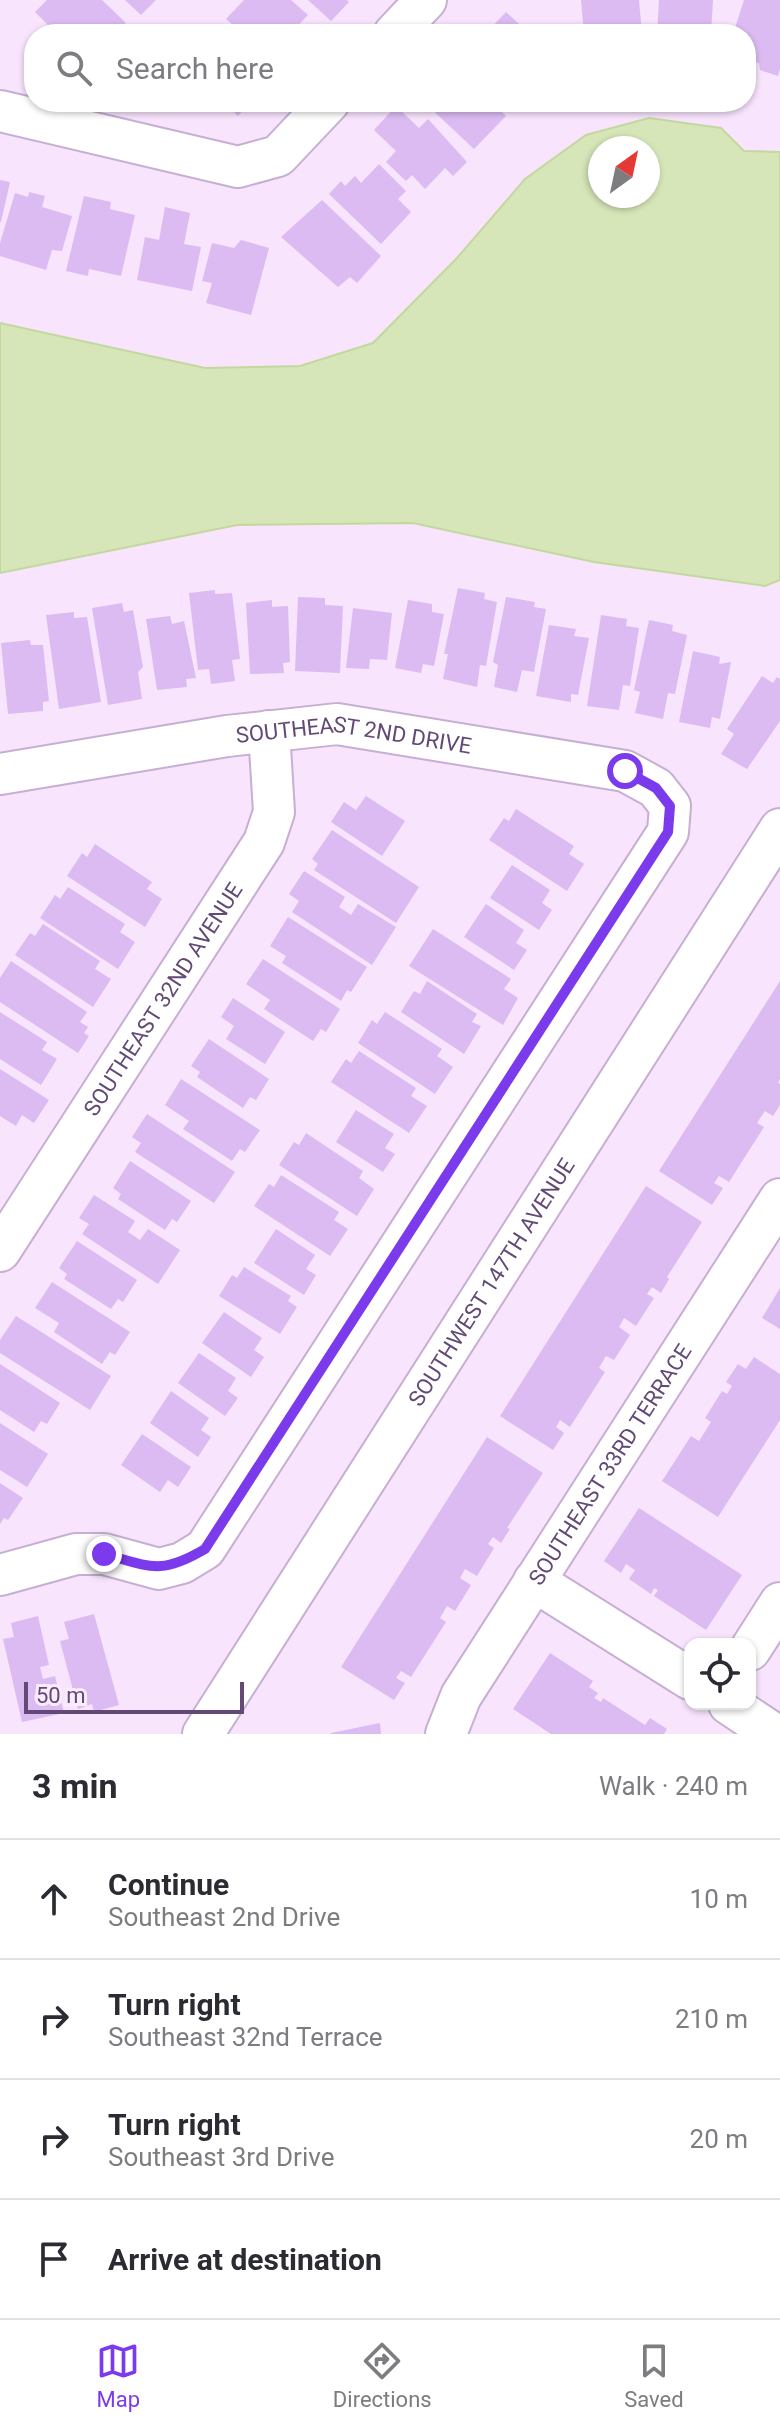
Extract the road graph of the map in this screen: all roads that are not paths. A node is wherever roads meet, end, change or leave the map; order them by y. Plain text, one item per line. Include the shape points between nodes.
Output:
1 (426, 0) edge
2 (403, 24) edge
3 (0, 111) edge
4 (320, 112) edge
5 (269, 731) junction
6 (0, 774) edge
7 (780, 829) edge
8 (780, 1199) edge
9 (0, 1251) edge
10 (0, 1575) edge
11 (534, 1581) junction
12 (780, 1603) edge
13 (756, 1641) edge
14 (684, 1675) edge
15 (738, 1710) edge
16 (203, 1734) edge
17 (446, 1734) edge
18 (774, 1734) edge

1 - 2 street
3 - 4 street via 238,167 278,156
5 - 6 street, SOUTHEAST 2ND DRIVE
5 - 9 street, SOUTHEAST 32ND AVENUE via 274,812 264,842
5 - 10 street, SOUTHEAST 2ND DRIVE via 337,724 625,771 656,788 670,806 668,832 205,1549 159,1569 104,1554 76,1554
7 - 16 street, SOUTHWEST 147TH AVENUE
8 - 11 street, SOUTHEAST 33RD TERRACE
11 - 14 street
11 - 17 street, SOUTHEAST 33RD TERRACE via 461,1696
12 - 13 street
15 - 18 street

